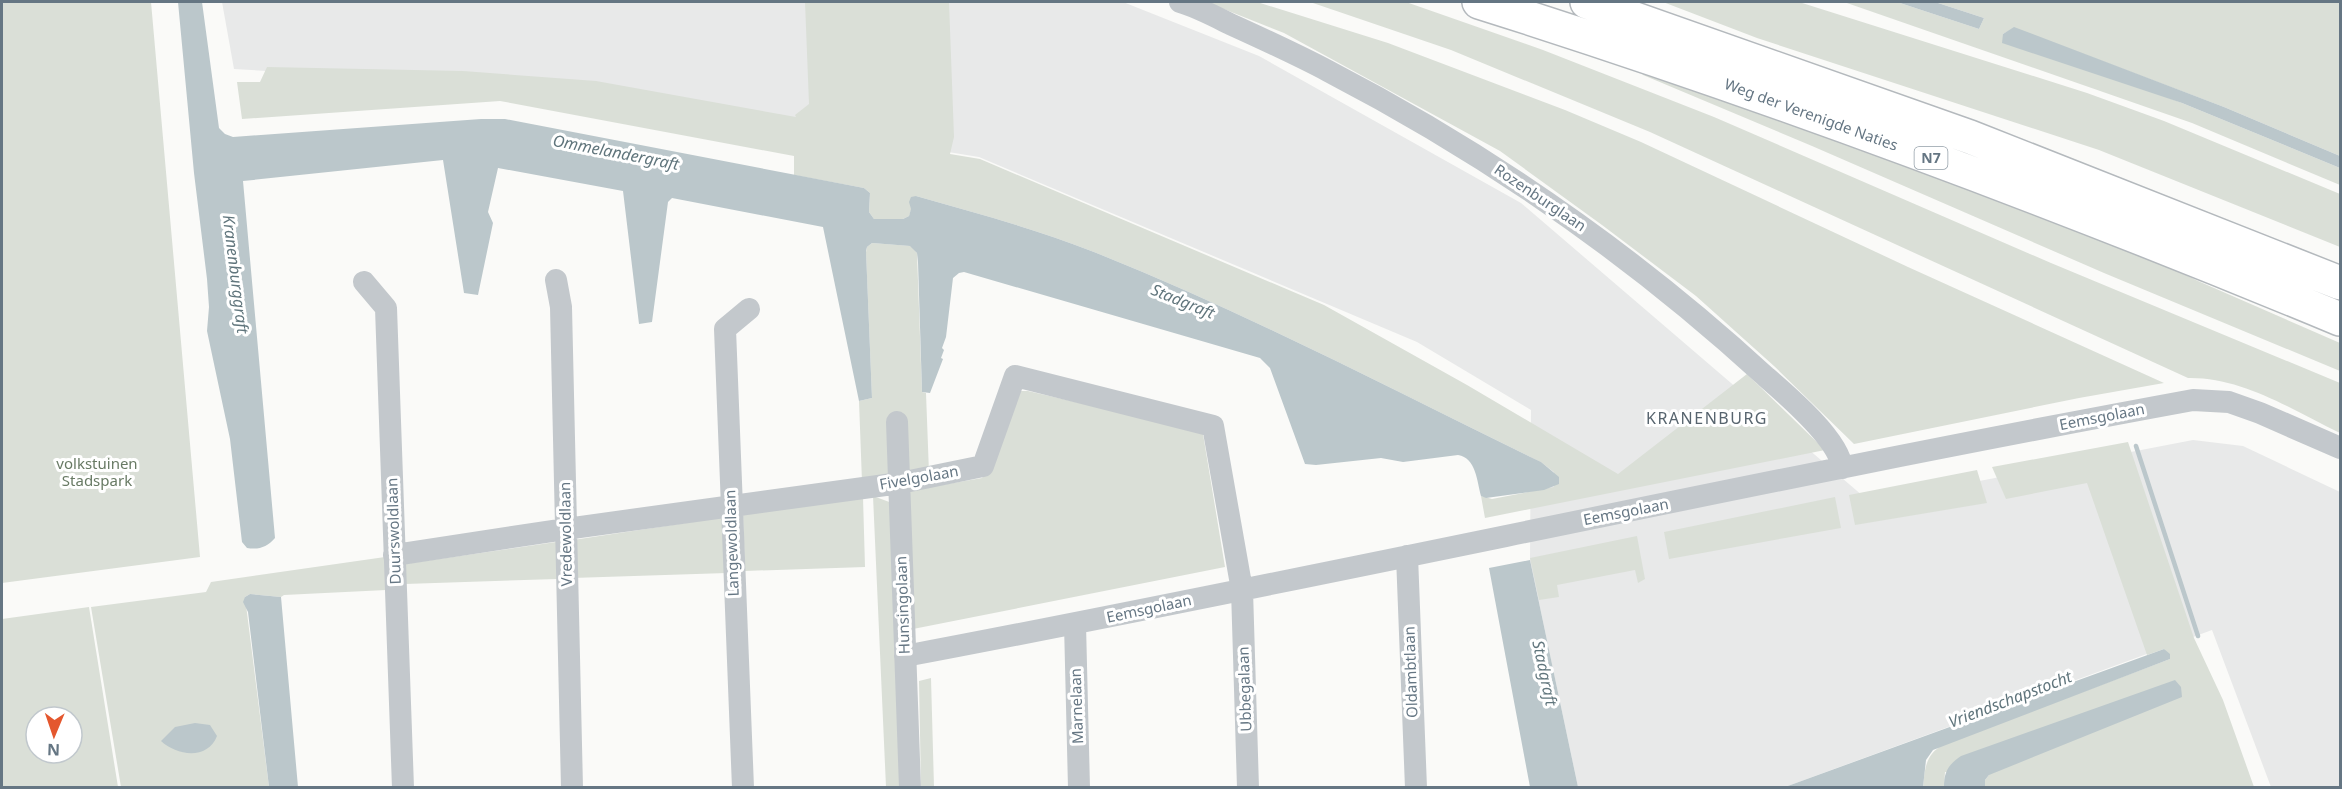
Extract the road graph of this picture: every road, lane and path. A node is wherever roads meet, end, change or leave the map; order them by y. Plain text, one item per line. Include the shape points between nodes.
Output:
1 (1180, 2) edge
2 (1479, 2) edge
3 (1587, 2) edge
4 (1636, 2) edge
5 (2340, 268) edge
6 (556, 280) dead end
7 (364, 282) dead end
8 (2340, 283) edge
9 (749, 309) dead end
10 (2340, 319) edge
11 (897, 422) dead end
12 (2340, 447) edge
13 (1842, 468) junction
14 (900, 483) junction
15 (730, 506) junction
16 (565, 529) junction
17 (394, 555) junction
18 (1407, 556) junction
19 (1242, 590) junction
20 (1075, 624) junction
21 (905, 656) junction
22 (403, 788) edge
23 (572, 788) edge
24 (743, 788) edge
25 (910, 788) edge
26 (1079, 788) edge
27 (1248, 788) edge
28 (1416, 788) edge

1 - 13 street, Rozenburglaan via 1376,96 1555,207 1648,275 1761,372 1832,443
2 - 10 highway, Weg der Verenigde Naties / N7 via 1836,123 2045,201
3 - 8 highway, N7 via 1960,133
4 - 5 highway via 1942,109
6 - 16 street, Vredewoldlaan via 561,308
7 - 17 street, Duurswoldlaan via 386,308
9 - 15 street, Langewoldlaan via 725,329
11 - 14 street, Hunsingolaan
12 - 13 street, Eemsgolaan via 2229,402 2193,400
13 - 18 street, Eemsgolaan
14 - 15 street, Fivelgolaan
14 - 19 street, Fivelgolaan via 983,466 1015,376 1213,426
14 - 21 street, Hunsingolaan
15 - 16 street, Fivelgolaan
15 - 24 street, Langewoldlaan
16 - 17 street, Fivelgolaan
16 - 23 street, Vredewoldlaan
17 - 22 street, Duurswoldlaan
18 - 19 street, Eemsgolaan
18 - 28 street, Oldambtlaan
19 - 20 street, Eemsgolaan
19 - 27 street, Ubbegalaan
20 - 21 street, Eemsgolaan
20 - 26 street, Marnelaan
21 - 25 street, Hunsingolaan

